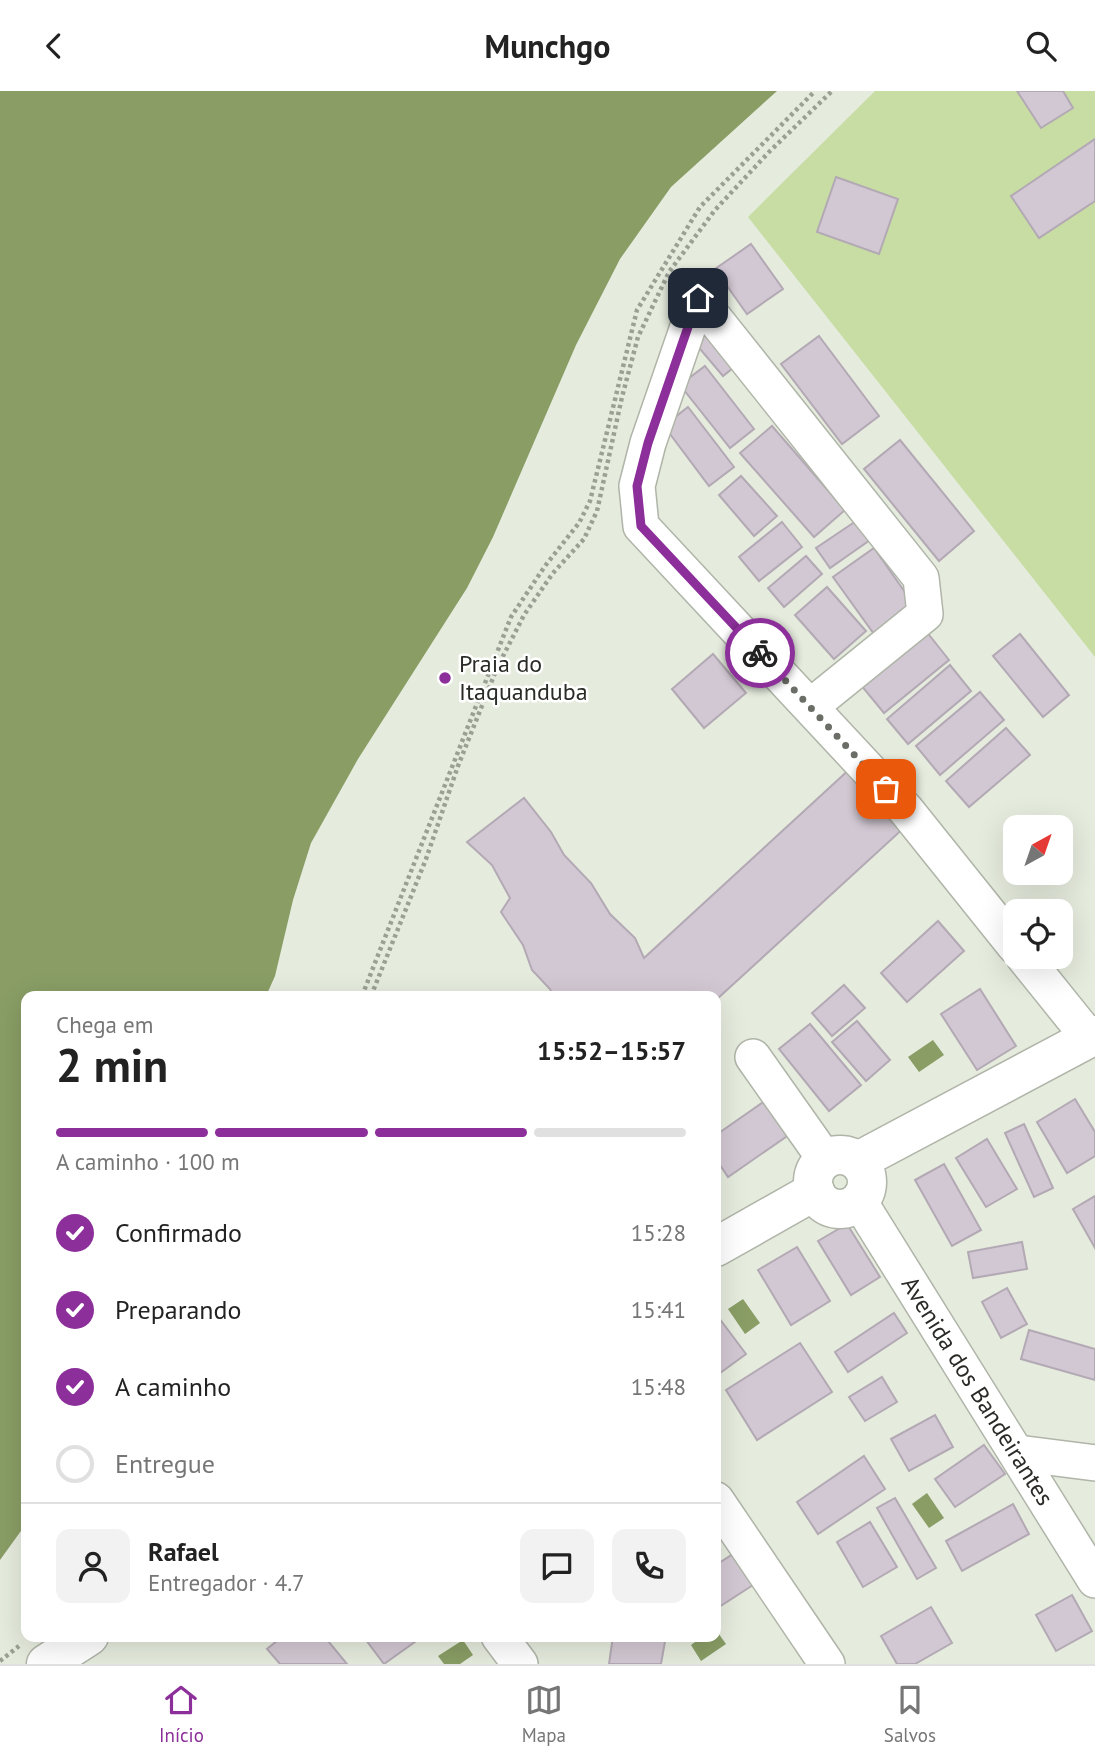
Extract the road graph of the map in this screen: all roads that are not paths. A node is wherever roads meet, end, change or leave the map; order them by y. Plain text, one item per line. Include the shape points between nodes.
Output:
1 (810, 707) junction
2 (1003, 931) edge
3 (1034, 969) edge
4 (1092, 1037) edge
5 (753, 1057) dead end
6 (832, 1170) junction
7 (859, 1201) joint
8 (721, 1244) edge
9 (1017, 1453) junction
10 (1095, 1463) edge
11 (721, 1507) edge
12 (1095, 1580) edge
13 (80, 1642) edge
14 (504, 1642) edge
15 (47, 1664) edge
16 (520, 1664) edge
17 (827, 1664) edge

1 - 1 street via 641,526 637,486 698,298 921,578 925,614
1 - 2 street via 906,810
3 - 4 street
4 - 6 main road
5 - 6 street
6 - 7 main road via 819,1198 834,1208
6 - 8 main road
7 - 9 street, Avenida dos Bandeirantes
9 - 10 street
9 - 12 street, Avenida dos Bandeirantes
11 - 17 street
13 - 15 main road
14 - 16 street

